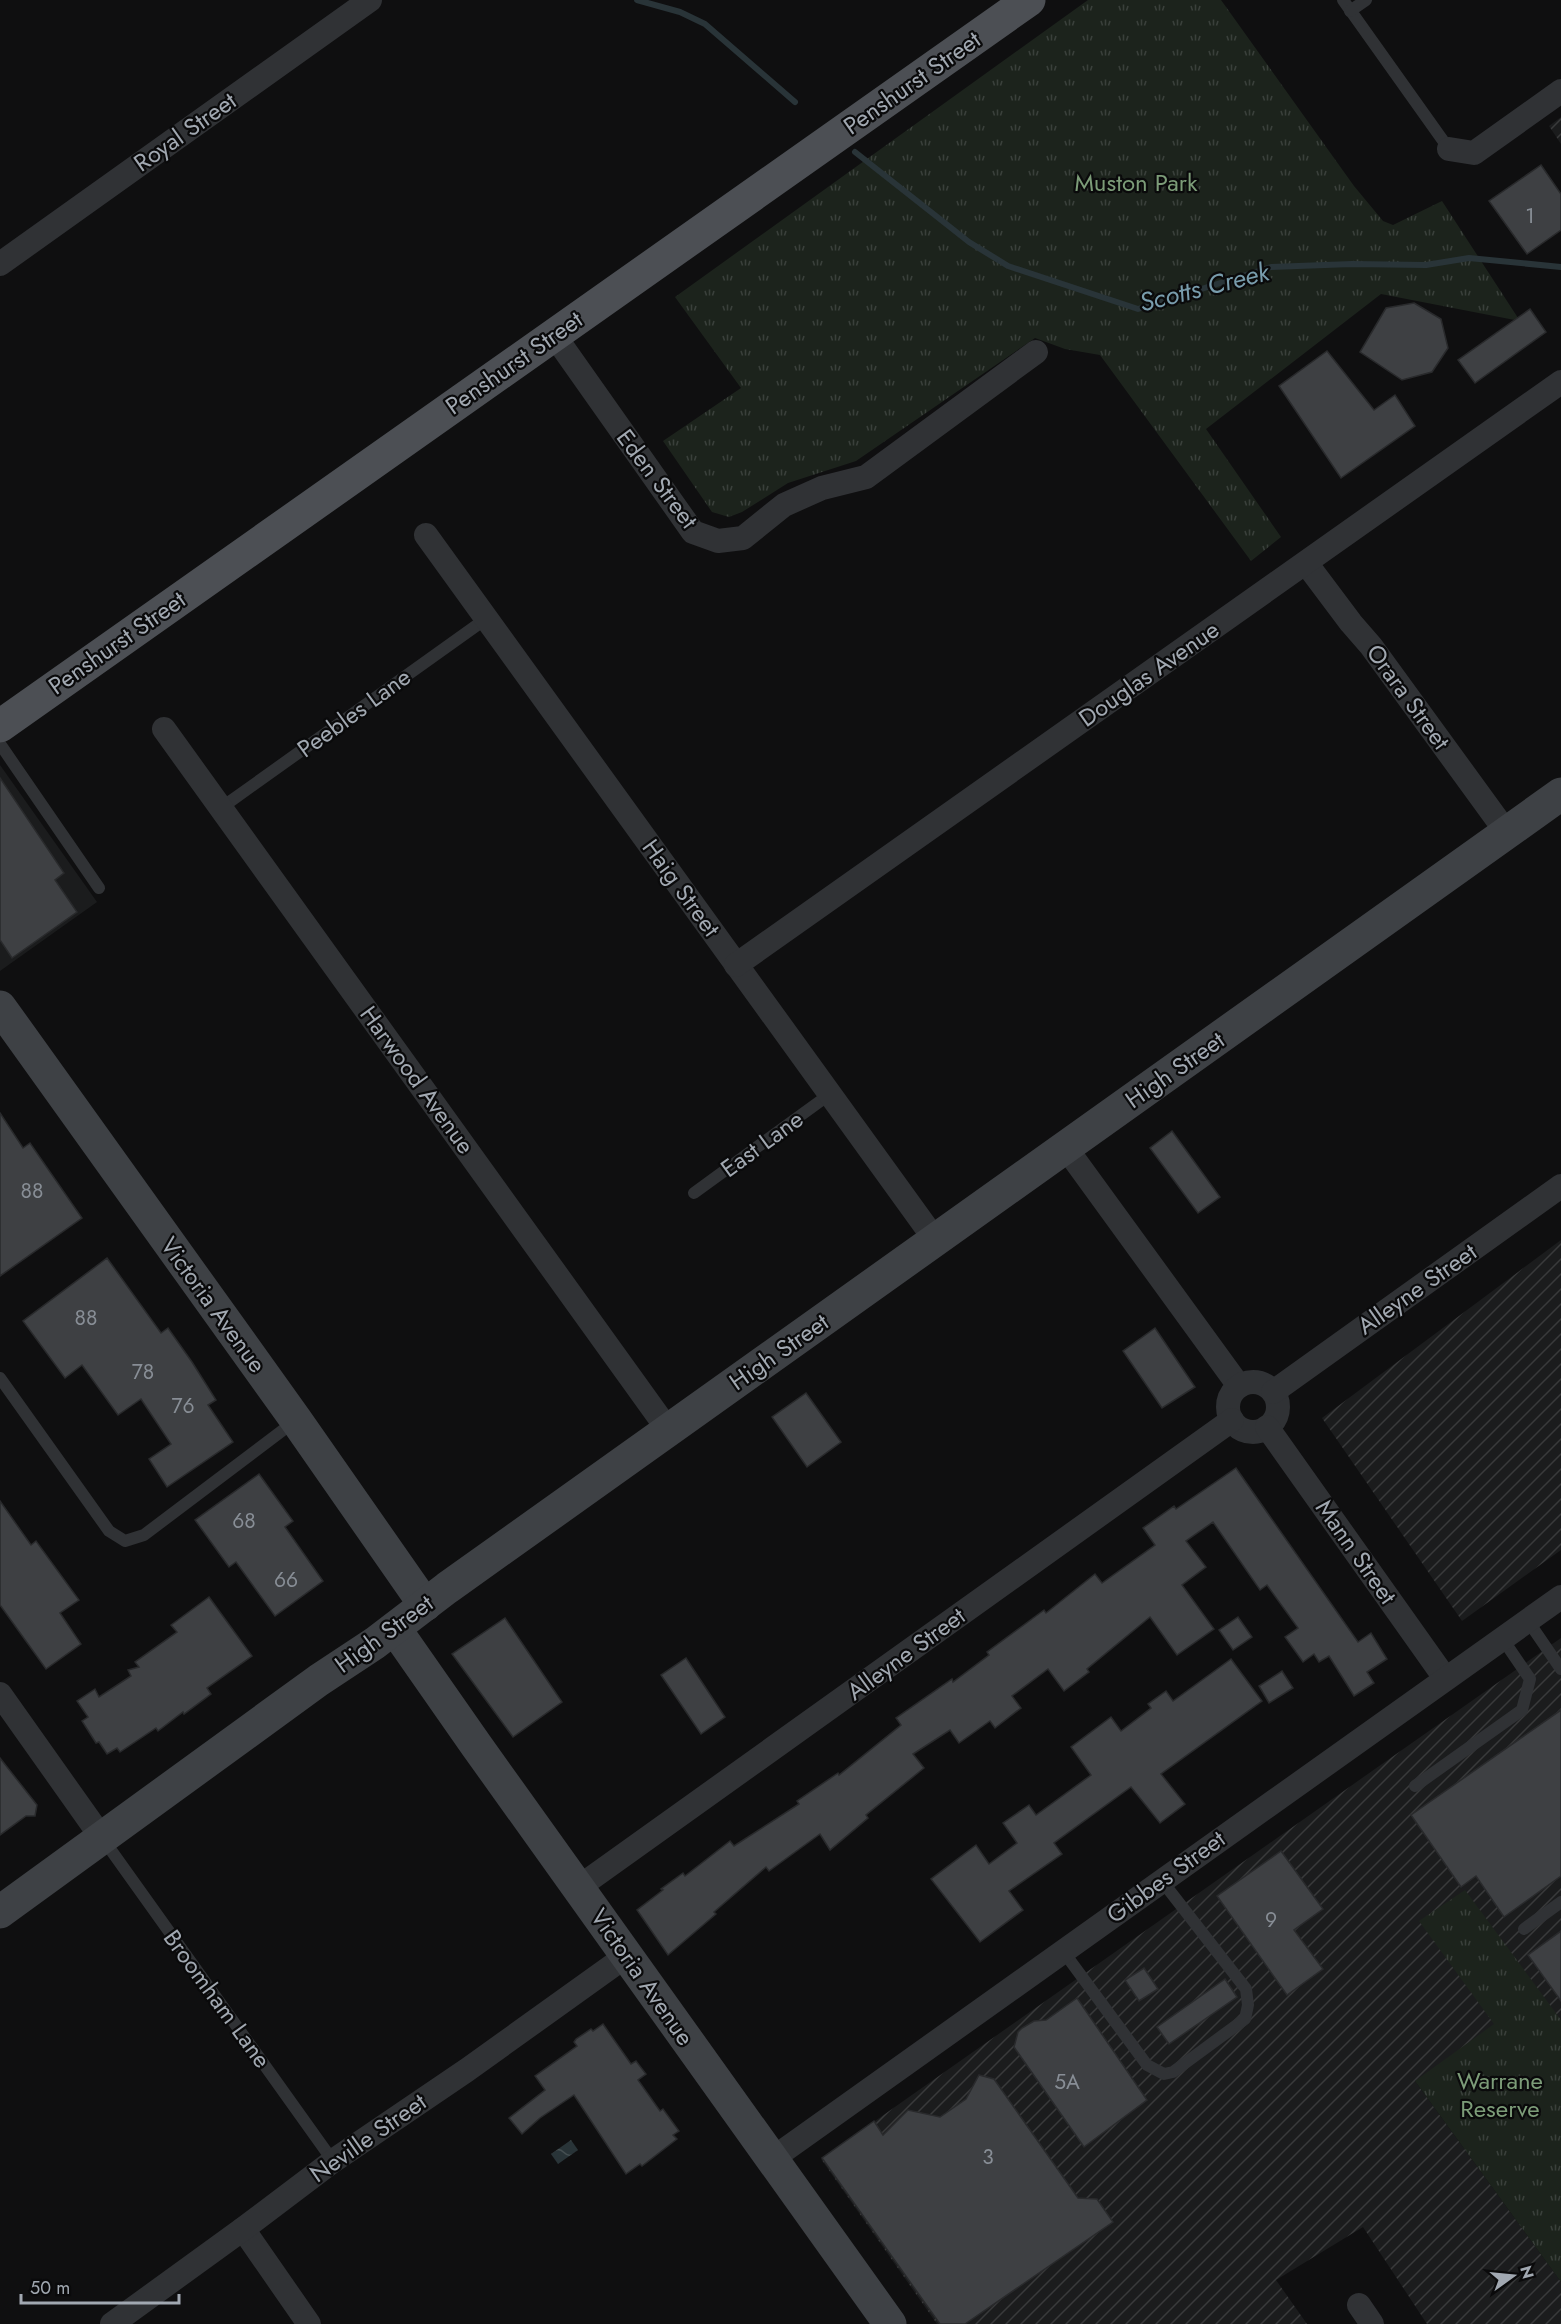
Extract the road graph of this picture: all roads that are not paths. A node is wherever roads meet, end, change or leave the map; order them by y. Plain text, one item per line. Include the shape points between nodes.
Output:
1 (370, 0) edge
2 (1029, 0) edge
3 (1343, 0) edge
4 (1366, 0) edge
5 (1350, 11) junction
6 (1561, 91) edge
7 (1449, 148) joint
8 (0, 264) edge
9 (554, 335) junction
10 (1036, 352) dead end
11 (1561, 382) edge
12 (426, 535) dead end
13 (1306, 563) junction
14 (487, 618) junction
15 (4, 725) edge
16 (164, 729) dead end
17 (1561, 795) edge
18 (221, 808) junction
19 (1507, 833) junction
20 (99, 888) dead end
21 (736, 964) junction
22 (0, 1007) edge
23 (830, 1094) junction
24 (1066, 1148) junction
25 (1561, 1186) edge
26 (694, 1193) dead end
27 (936, 1241) junction
28 (0, 1378) edge
29 (1239, 1386) junction
30 (1273, 1392) junction
31 (296, 1420) junction
32 (1233, 1420) junction
33 (1267, 1427) junction
34 (669, 1431) junction
35 (1561, 1597) edge
36 (424, 1605) junction
37 (1528, 1621) junction
38 (395, 1629) junction
39 (1503, 1638) junction
40 (1561, 1669) edge
41 (1444, 1678) junction
42 (0, 1694) edge
43 (1415, 1786) dead end
44 (102, 1838) junction
45 (1162, 1881) junction
46 (579, 1887) junction
47 (1561, 1902) edge
48 (0, 1912) edge
49 (1524, 1929) dead end
50 (1063, 1951) junction
51 (626, 1956) junction
52 (772, 2159) junction
53 (333, 2161) junction
54 (243, 2229) junction
55 (112, 2324) edge
56 (309, 2324) edge
57 (890, 2324) edge

1 - 8 street, Royal Street
2 - 9 main road, Penshurst Street
3 - 5 lane
4 - 5 lane
5 - 7 lane
6 - 7 street via 1474,153
9 - 10 street, Eden Street via 693,532 718,541 743,538 784,505 812,492 866,477
9 - 15 main road, Penshurst Street
11 - 13 street, Douglas Avenue
12 - 14 street, Haig Street
13 - 19 street, Orara Street
13 - 21 street, Douglas Avenue
14 - 18 lane, Peebles Lane
14 - 21 street, Haig Street
15 - 20 lane
16 - 18 street, Harwood Avenue
17 - 19 street, High Street
18 - 34 street, Harwood Avenue
19 - 24 street, High Street
21 - 23 street, Haig Street
22 - 31 street, Victoria Avenue
23 - 26 lane, East Lane
23 - 27 street, Haig Street
24 - 27 street, High Street
24 - 29 street
25 - 30 street, Alleyne Street
27 - 34 street, High Street
28 - 31 lane via 109,1531 125,1541 144,1535
29 - 30 street via 1253,1382
29 - 32 street via 1228,1406
30 - 33 street via 1278,1407
31 - 36 street, Victoria Avenue
32 - 33 street via 1252,1431
32 - 46 street, Alleyne Street
33 - 41 street, Mann Street
34 - 36 street, High Street
35 - 37 street, Gibbes Street
36 - 38 street, High Street
37 - 39 street, Gibbes Street
37 - 40 lane
38 - 44 street, High Street
38 - 46 street, Victoria Avenue
39 - 41 street, Gibbes Street
39 - 43 lane via 1530,1679 1522,1710
41 - 45 street, Gibbes Street
42 - 44 street
44 - 48 street, High Street
44 - 53 lane, Broomham Lane
45 - 50 street, Gibbes Street
45 - 50 lane via 1246,1989 1248,2004 1245,2019 1173,2072 1164,2074 1147,2065
46 - 51 street, Victoria Avenue
47 - 49 lane
50 - 52 street, Gibbes Street
51 - 52 street, Victoria Avenue
51 - 53 street, Neville Street
52 - 57 street, Victoria Avenue
53 - 54 street, Neville Street
54 - 55 street, Neville Street
54 - 56 street

